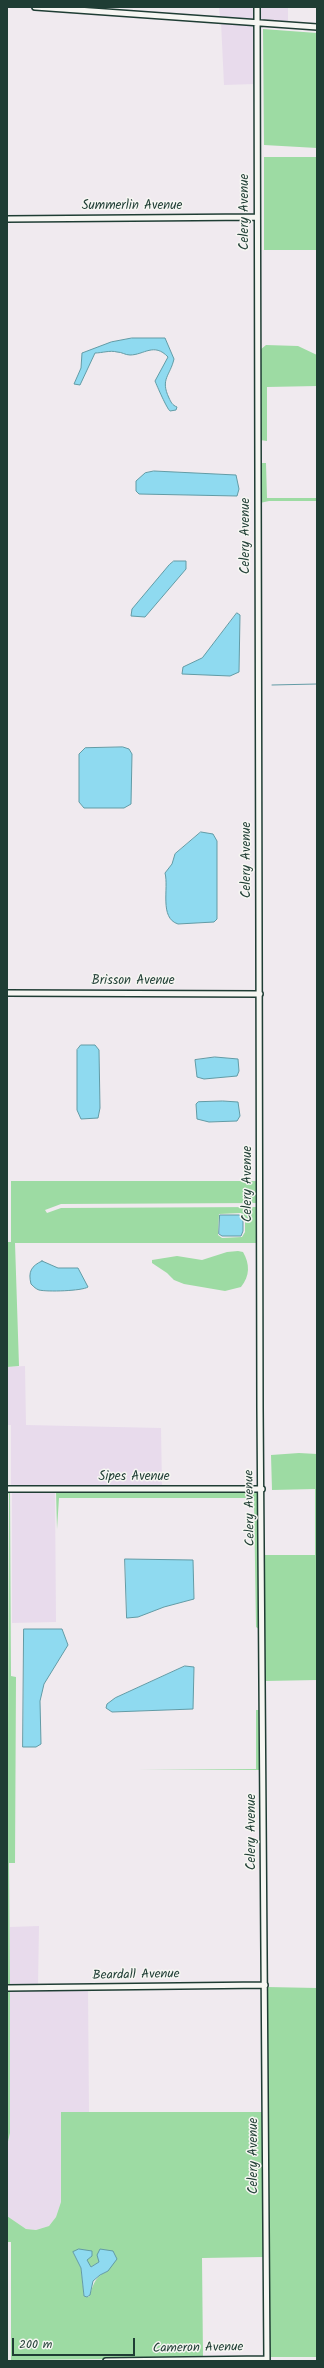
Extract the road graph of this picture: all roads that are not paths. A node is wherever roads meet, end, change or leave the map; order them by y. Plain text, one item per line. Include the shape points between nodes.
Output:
1 (35, 7) edge
2 (257, 7) edge
3 (257, 23) junction
4 (317, 27) edge
5 (257, 217) junction
6 (7, 219) edge
7 (7, 993) edge
8 (260, 994) junction
9 (7, 1489) edge
10 (262, 1489) junction
11 (265, 1985) junction
12 (7, 1988) edge
13 (267, 2360) edge
14 (106, 2361) edge

1 - 3 main road
2 - 3 main road, Celery Avenue
3 - 4 main road
3 - 5 main road, Celery Avenue
5 - 6 main road, Summerlin Avenue
5 - 8 main road, Celery Avenue
7 - 8 main road, Brisson Avenue
8 - 10 main road, Celery Avenue
9 - 10 main road, Sipes Avenue
10 - 11 main road, Celery Avenue
11 - 12 main road, Beardall Avenue
11 - 13 main road, Celery Avenue
13 - 14 main road, Cameron Avenue

